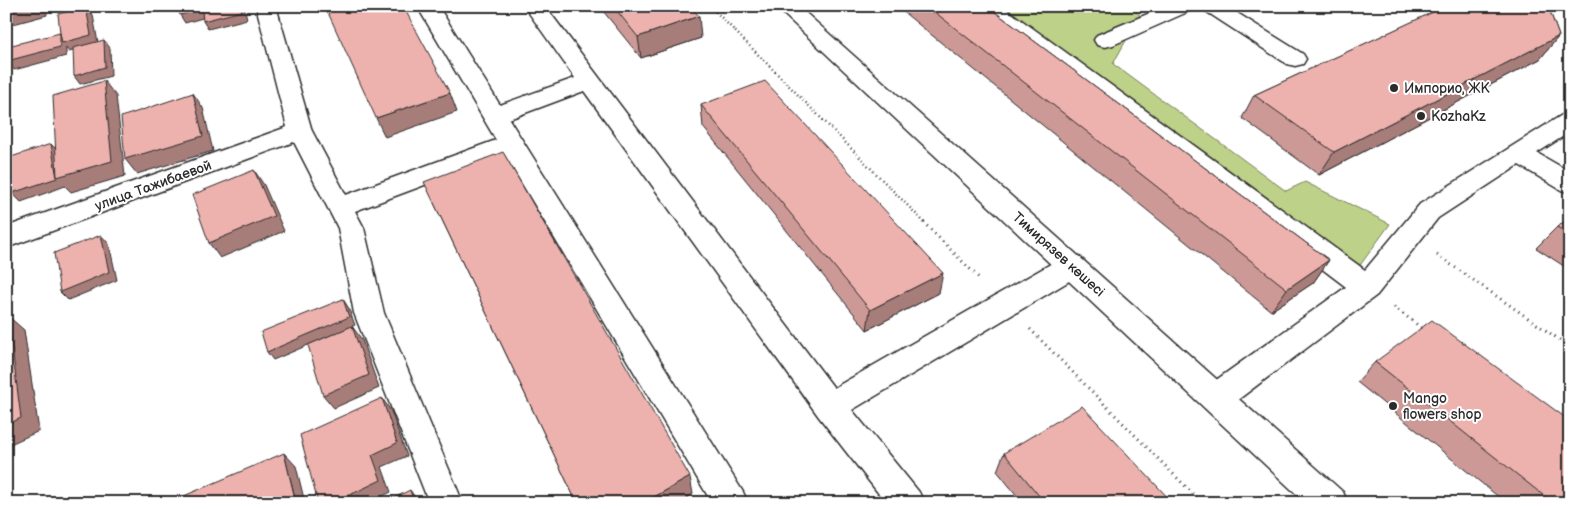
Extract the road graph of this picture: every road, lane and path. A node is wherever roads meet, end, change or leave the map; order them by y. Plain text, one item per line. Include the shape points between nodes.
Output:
1 (266, 6) edge
2 (427, 6) edge
3 (534, 6) edge
4 (710, 6) edge
5 (785, 6) edge
6 (988, 6) edge
7 (1185, 6) edge
8 (1212, 6) edge
9 (1104, 40) dead end
10 (1295, 59) dead end
11 (589, 81) junction
12 (494, 116) junction
13 (1570, 121) edge
14 (300, 131) junction
15 (511, 144) junction
16 (1519, 154) junction
17 (1570, 184) edge
18 (340, 207) junction
19 (1409, 236) junction
20 (6, 238) edge
21 (1071, 266) junction
22 (1368, 287) junction
23 (1004, 304) junction
24 (1430, 333) edge
25 (1570, 347) edge
26 (1216, 398) junction
27 (830, 406) junction
28 (446, 503) edge
29 (731, 503) edge
30 (907, 503) edge
31 (1202, 503) edge
32 (1331, 503) edge

1 - 14 street
2 - 12 street
3 - 11 street
4 - 23 path
5 - 21 street, Тимирязев көшесі
6 - 22 street
7 - 9 street
8 - 10 street
11 - 12 street
11 - 27 street
12 - 15 street
13 - 16 street
14 - 18 street
14 - 20 street, улица Тажибаевой
15 - 18 street
15 - 29 street
16 - 17 street
16 - 19 street via 1428,211
18 - 28 street via 351,228 369,313
19 - 22 street
19 - 25 path
21 - 23 street
21 - 26 street, Тимирязев көшесі
22 - 24 path
22 - 26 street
23 - 27 street
23 - 31 path
26 - 32 street, Тимирязев көшесі
27 - 30 street

